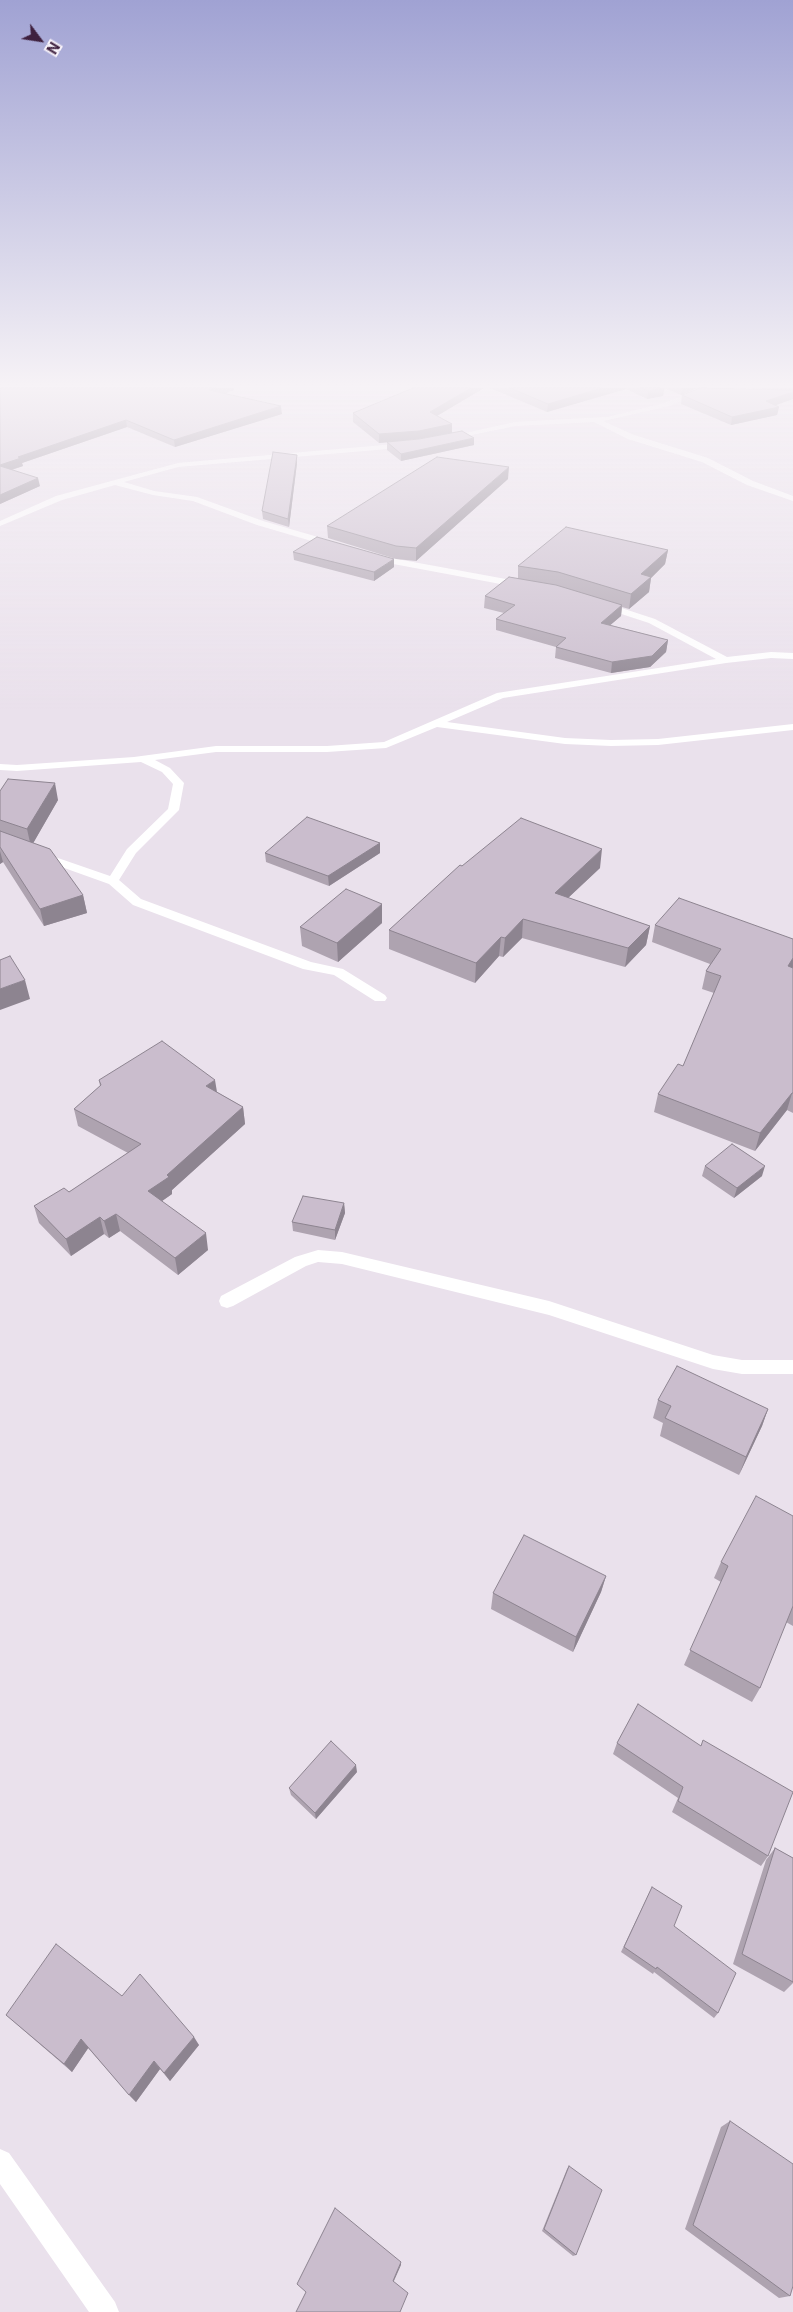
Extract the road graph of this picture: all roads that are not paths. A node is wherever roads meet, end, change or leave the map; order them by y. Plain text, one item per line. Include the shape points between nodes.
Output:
1 (68, 496) edge
2 (174, 496) edge
3 (0, 524) edge
4 (338, 546) edge
5 (363, 554) edge
6 (529, 587) edge
7 (593, 602) edge
8 (793, 656) edge
9 (726, 660) junction
10 (438, 724) junction
11 (793, 727) edge
12 (143, 759) junction
13 (0, 767) edge
14 (0, 842) edge
15 (113, 881) junction
16 (380, 998) dead end
17 (227, 1301) dead end
18 (793, 1367) edge
19 (0, 2162) edge
20 (105, 2312) edge

1 - 3 street via 41,504
2 - 4 street via 194,499
5 - 6 street via 395,563
7 - 9 street via 652,621
8 - 9 street
9 - 10 street via 501,695
10 - 11 street via 565,741 611,743 658,742
10 - 12 street via 386,745 327,749 216,749
12 - 13 street
12 - 15 street via 166,770 179,784 173,810 131,851
14 - 15 street
15 - 16 street via 137,902 308,966 338,972
17 - 18 street via 301,1261 318,1256 342,1258 549,1308 713,1362 742,1367
19 - 20 street

